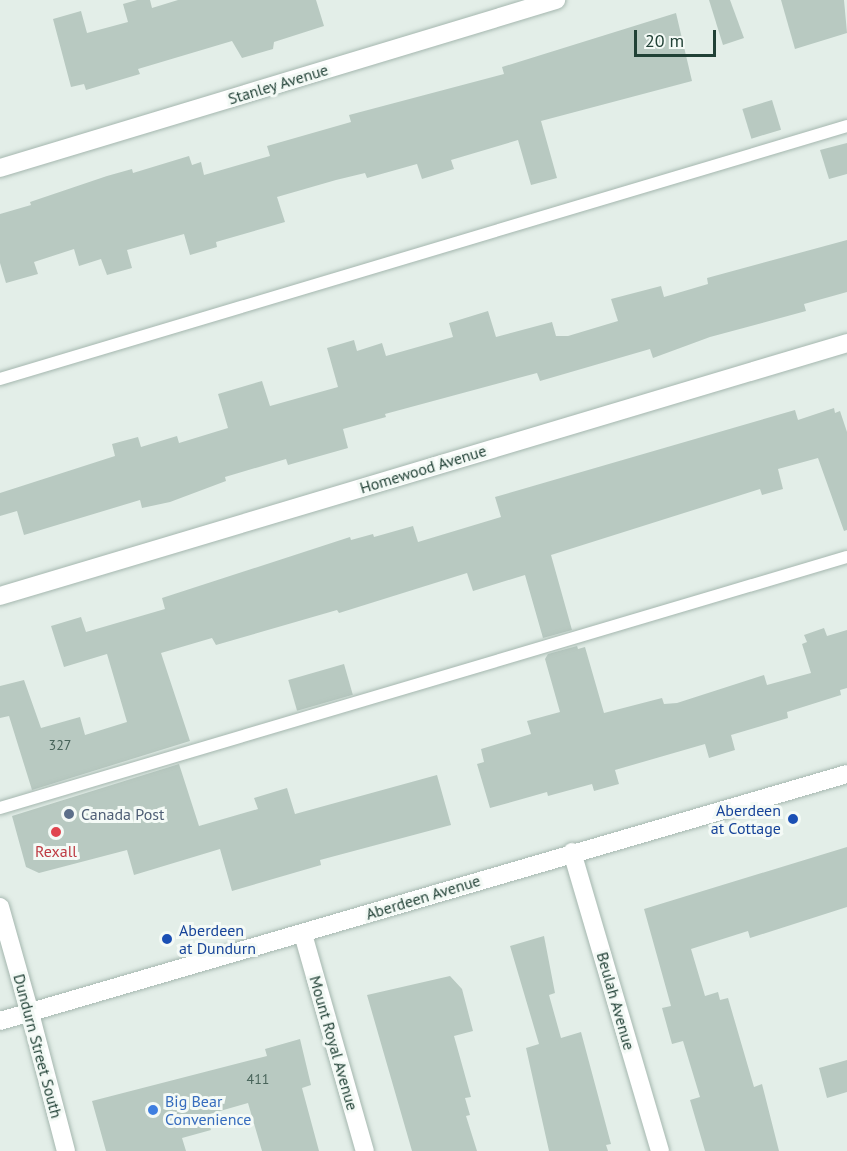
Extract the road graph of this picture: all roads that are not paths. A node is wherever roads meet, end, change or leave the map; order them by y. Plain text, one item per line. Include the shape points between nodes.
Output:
1 (556, 0) edge
2 (847, 126) edge
3 (0, 168) edge
4 (847, 343) edge
5 (0, 380) edge
6 (847, 557) edge
7 (0, 596) edge
8 (847, 774) edge
9 (0, 808) edge
10 (572, 852) junction
11 (0, 907) edge
12 (303, 934) junction
13 (30, 1013) junction
14 (0, 1021) edge
15 (66, 1151) edge
16 (365, 1151) edge
17 (660, 1151) edge

1 - 3 street, Stanley Avenue
2 - 5 lane
4 - 7 street, Homewood Avenue
6 - 9 lane
8 - 10 street, Aberdeen Avenue
10 - 12 street, Aberdeen Avenue
10 - 17 street, Beulah Avenue
11 - 13 street, Dundurn Street South
12 - 13 street, Aberdeen Avenue
12 - 16 street, Mount Royal Avenue
13 - 14 street, Aberdeen Avenue
13 - 15 street, Dundurn Street South

